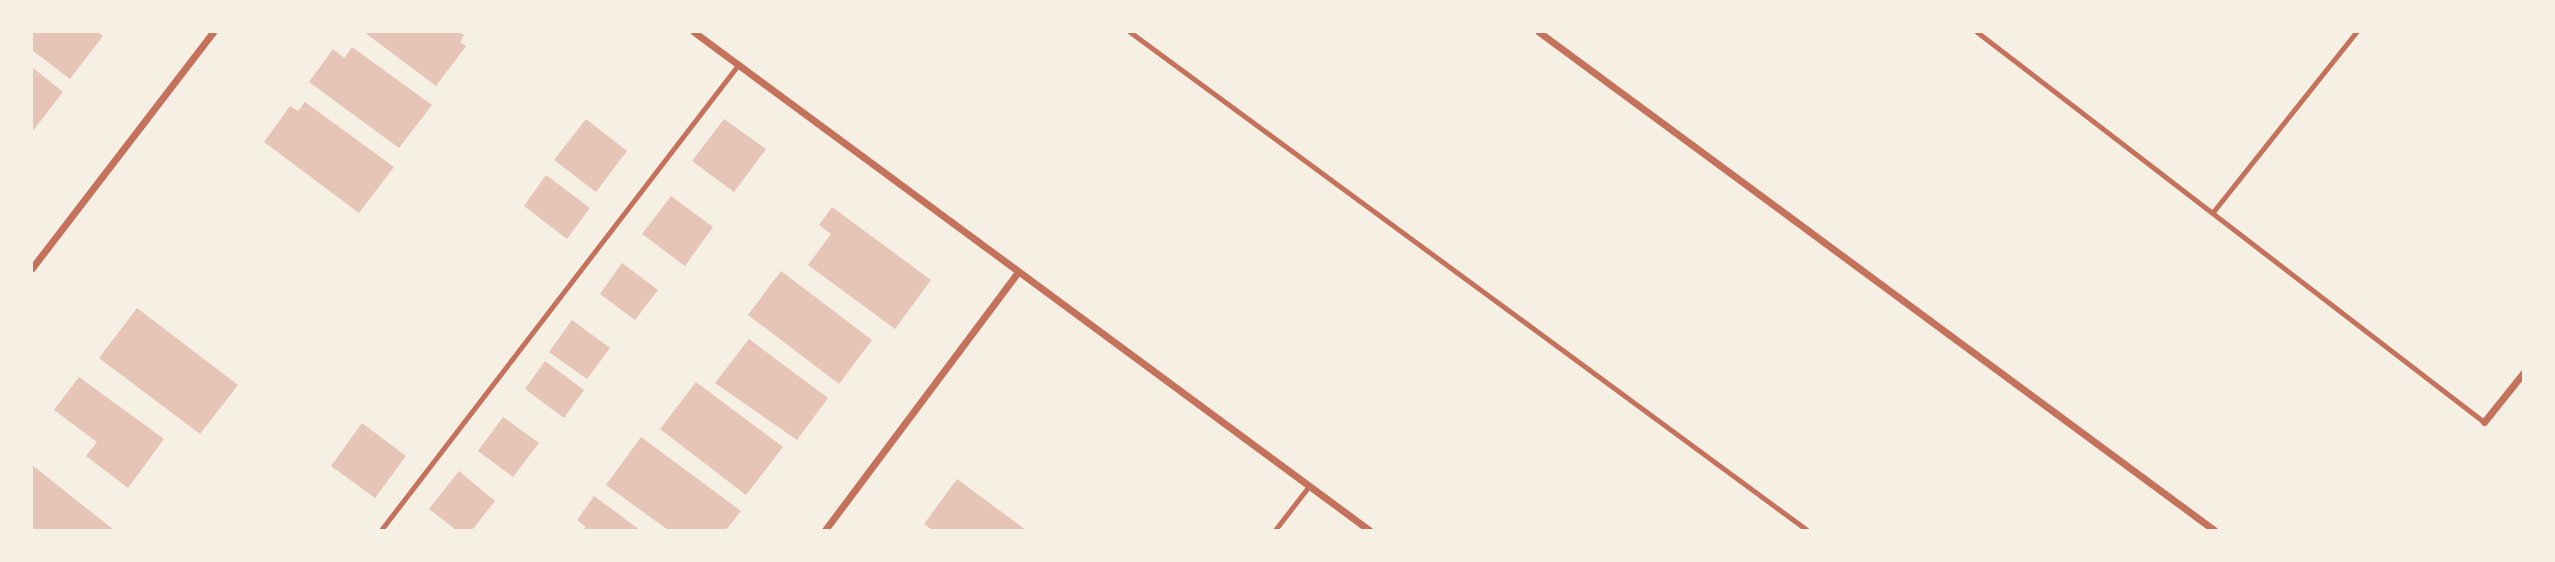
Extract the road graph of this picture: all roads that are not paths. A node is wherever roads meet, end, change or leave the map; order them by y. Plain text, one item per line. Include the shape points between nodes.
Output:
1 (213, 32) edge
2 (694, 32) edge
3 (1130, 32) edge
4 (1539, 32) edge
5 (1977, 32) edge
6 (2356, 32) edge
7 (738, 65) junction
8 (2213, 212) junction
9 (32, 268) edge
10 (1018, 272) junction
11 (2524, 372) edge
12 (2484, 422) joint
13 (1309, 486) junction
14 (381, 530) edge
15 (825, 530) edge
16 (1275, 530) edge
17 (1369, 530) edge
18 (1807, 530) edge
19 (2214, 530) edge

1 - 9 street
2 - 7 street
3 - 18 lane
4 - 19 street
5 - 8 lane
6 - 8 lane
7 - 10 street
7 - 14 lane
8 - 12 lane
10 - 13 street
10 - 15 street
11 - 12 street
13 - 16 lane
13 - 17 street

